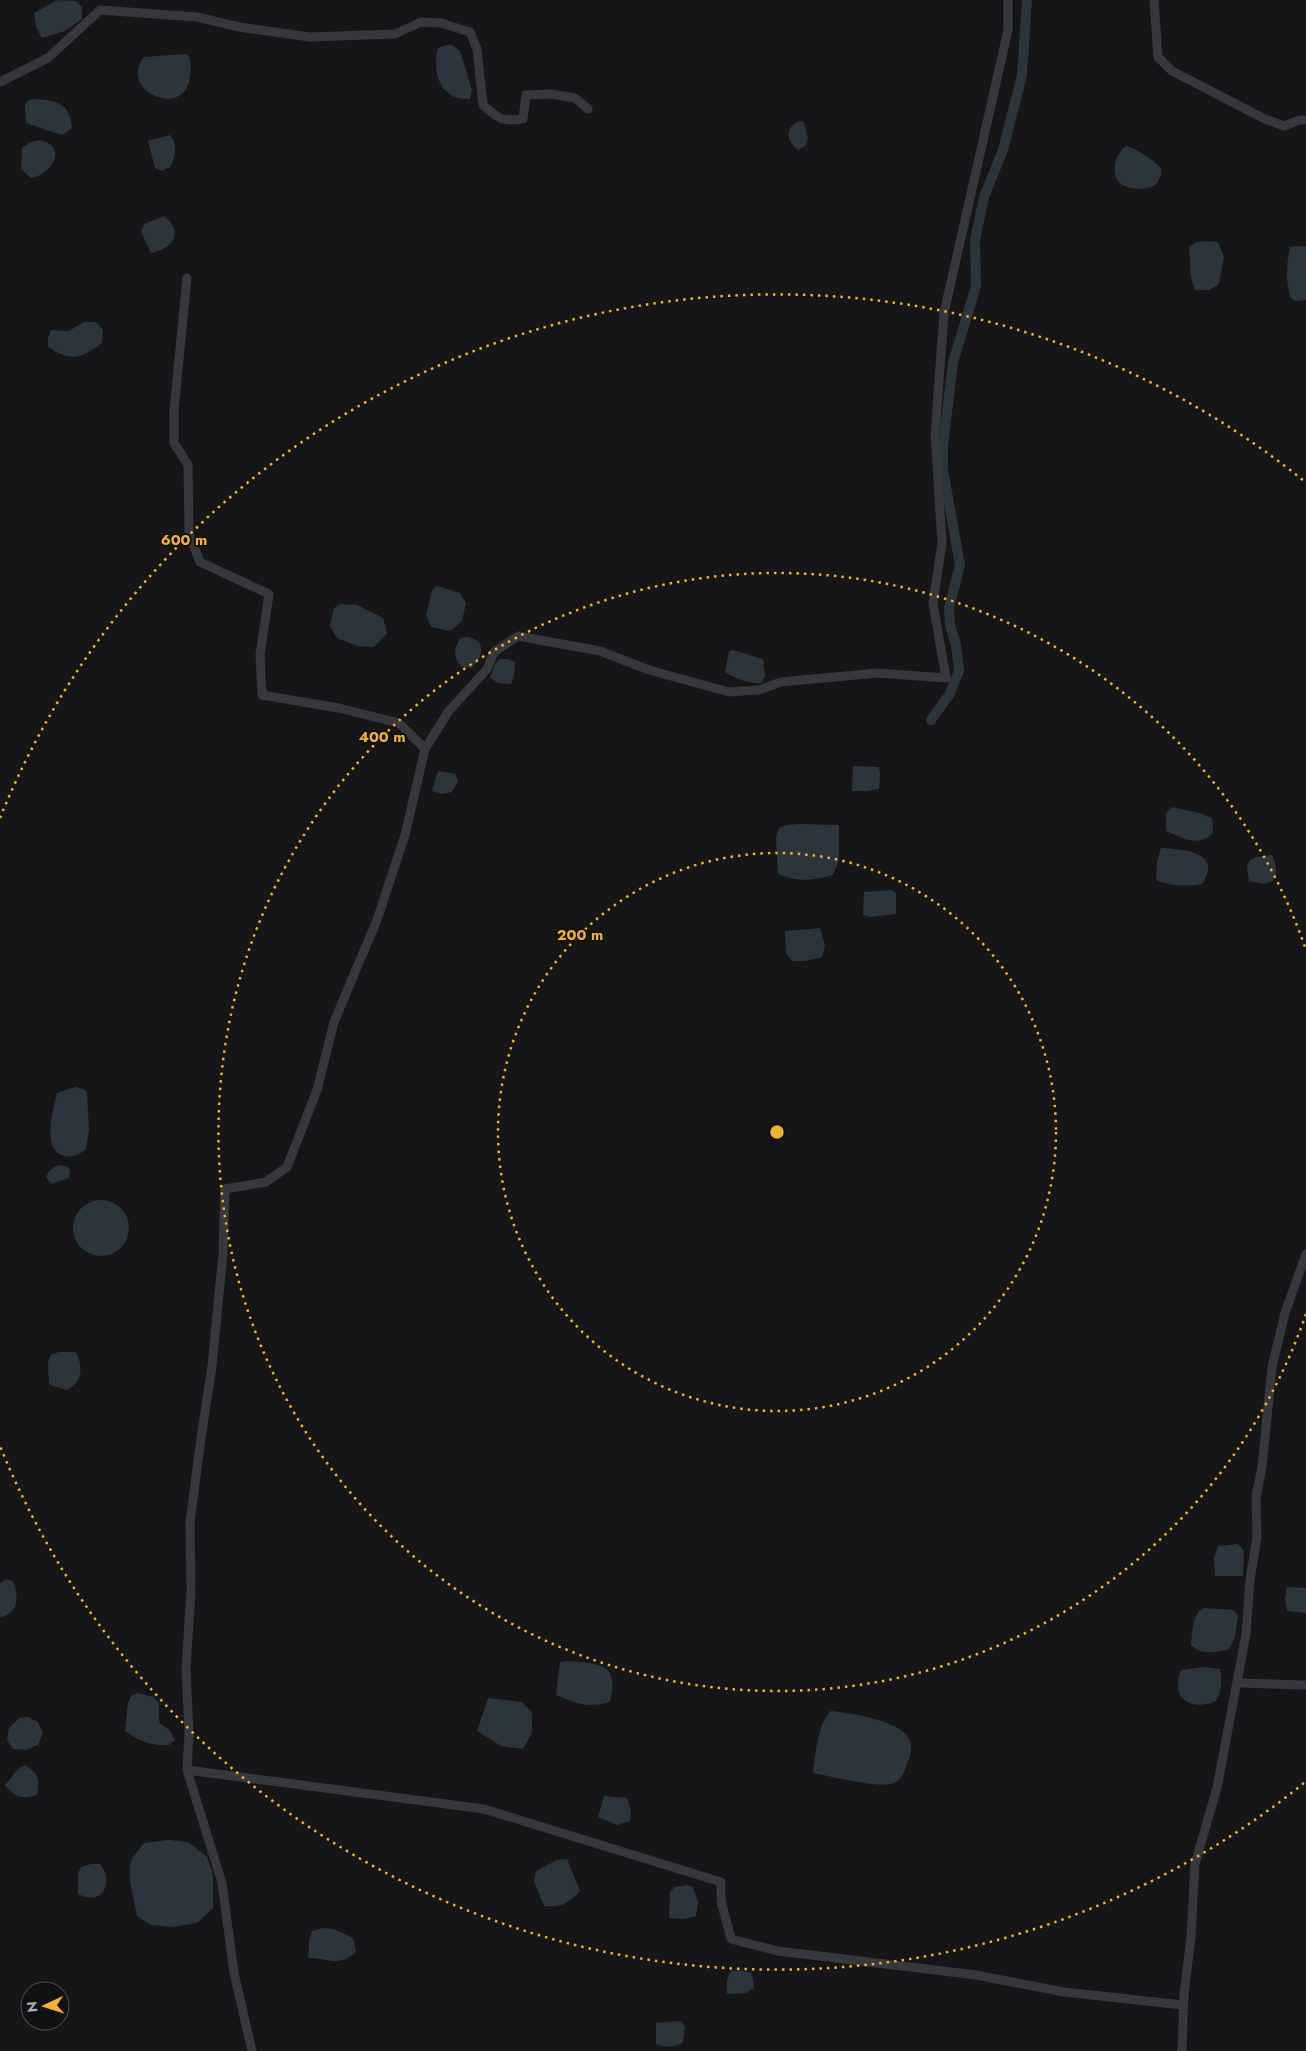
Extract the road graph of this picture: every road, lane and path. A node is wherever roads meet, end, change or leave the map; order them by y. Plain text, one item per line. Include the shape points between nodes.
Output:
1 (1008, 0) edge
2 (1154, 0) edge
3 (0, 82) edge
4 (588, 109) dead end
5 (1306, 120) edge
6 (187, 278) dead end
7 (425, 749) junction
8 (1306, 1254) edge
9 (1238, 1683) junction
10 (1306, 1685) edge
11 (187, 1770) junction
12 (1183, 2005) junction
13 (252, 2051) edge
14 (1182, 2051) edge

1 - 7 street via 1008,30 944,313 935,435 942,543 933,603 946,678 877,673 781,682 759,690 729,692 649,670 600,651 518,636 494,652 487,669 448,712
2 - 5 street via 1158,57 1172,70 1265,119 1284,126
3 - 4 street via 48,58 100,10 197,17 239,27 310,37 395,34 421,22 441,23 470,32 477,49 483,105 496,116 507,121 523,119 526,96 551,94 575,98
6 - 7 street via 174,410 174,443 188,465 189,534 200,562 269,594 260,655 262,695 400,722
7 - 11 street via 405,835 376,920 334,1022 317,1090 287,1167 266,1182 226,1189 212,1366 190,1523
8 - 9 street via 1285,1313 1272,1367 1256,1497 1257,1536
9 - 10 street
9 - 12 street via 1217,1788 1195,1864
11 - 12 street via 493,1812 721,1882 721,1901 731,1939 778,1951 976,1974 1064,1992
11 - 13 street via 222,1883 234,1973
12 - 14 street

